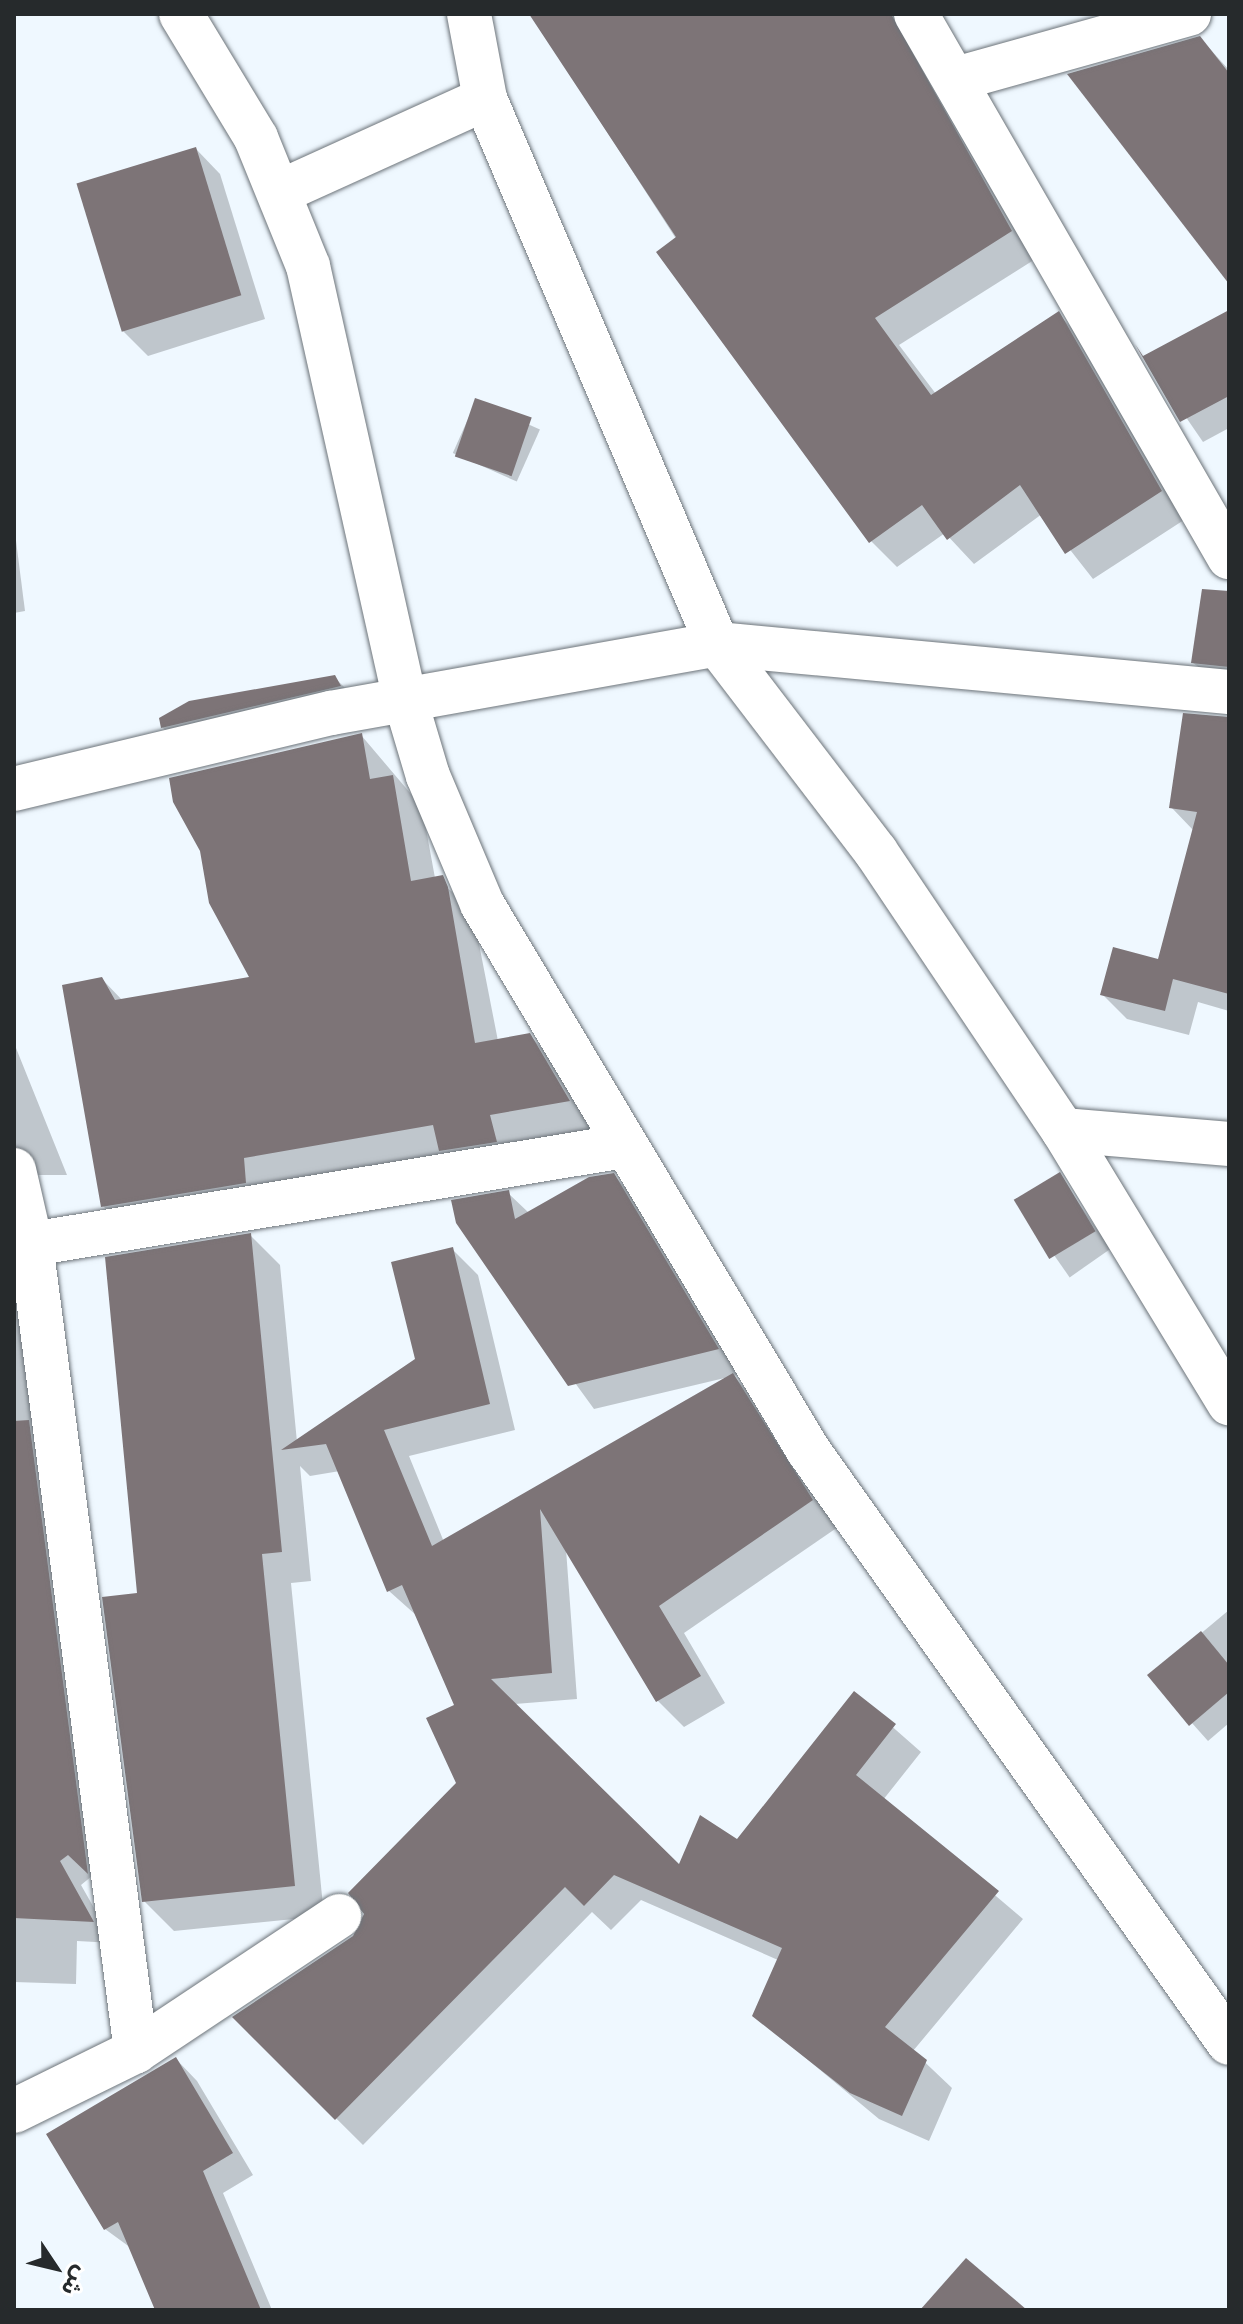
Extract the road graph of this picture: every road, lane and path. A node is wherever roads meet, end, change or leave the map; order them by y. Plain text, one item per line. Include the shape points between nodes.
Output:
1 (181, 14) edge
2 (469, 14) edge
3 (916, 14) edge
4 (1189, 14) edge
5 (956, 79) junction
6 (485, 99) junction
7 (282, 191) junction
8 (1229, 557) edge
9 (717, 644) junction
10 (1229, 692) edge
11 (405, 699) junction
12 (14, 789) edge
13 (1063, 1130) junction
14 (1229, 1144) edge
15 (624, 1146) junction
16 (14, 1170) edge
17 (22, 1246) edge
18 (1229, 1403) edge
19 (339, 1916) dead end
20 (1229, 2043) edge
21 (136, 2051) junction
22 (14, 2111) edge

1 - 7 street
2 - 6 street
3 - 5 street
4 - 5 street
5 - 8 street
6 - 7 street
6 - 9 street
7 - 11 street via 308,266
9 - 10 street
9 - 11 street
9 - 13 street via 876,852
11 - 12 street
11 - 15 street via 428,776 482,904
13 - 14 street
13 - 18 street
15 - 17 street
15 - 20 street via 808,1450
16 - 17 street
17 - 21 street
19 - 21 street
21 - 22 street

